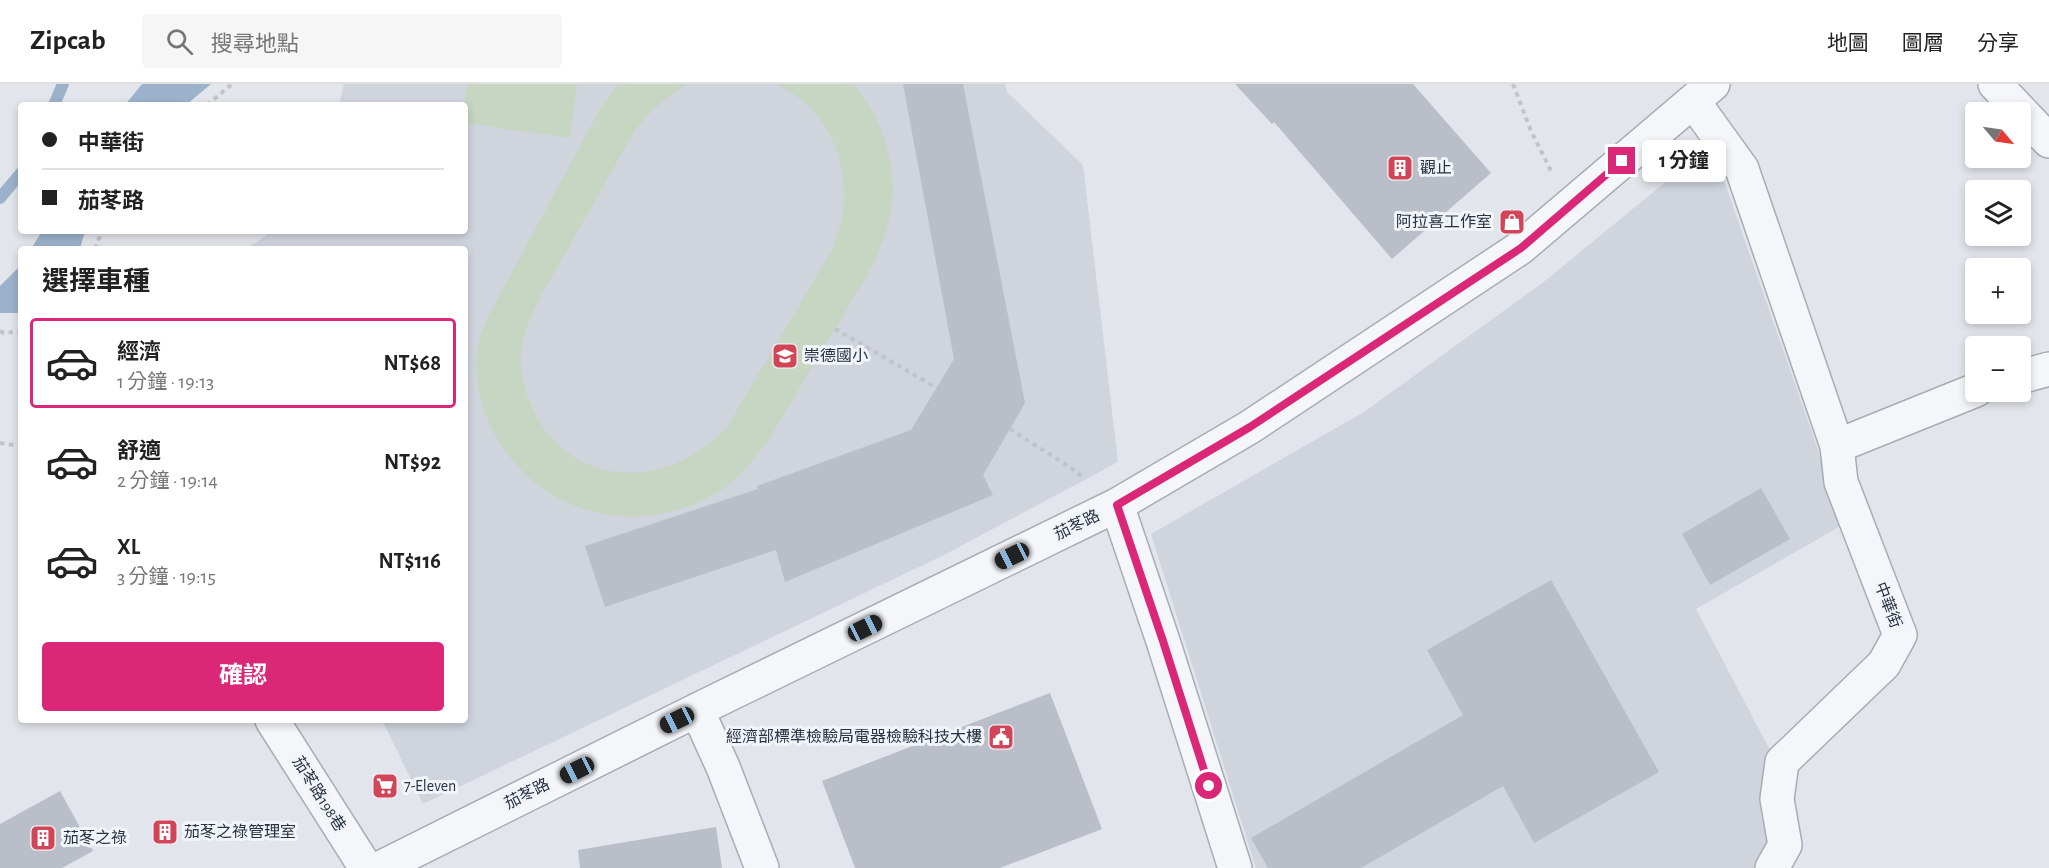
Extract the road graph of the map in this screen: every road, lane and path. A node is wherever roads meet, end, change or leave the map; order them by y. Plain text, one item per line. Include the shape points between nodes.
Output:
1 (232, 84) edge
2 (1513, 84) edge
3 (1995, 84) edge
4 (1703, 92) edge
5 (211, 102) edge
6 (2049, 141) edge
7 (1569, 206) junction
8 (835, 329) dead end
9 (0, 331) edge
10 (18, 331) edge
11 (2049, 369) edge
12 (2031, 374) edge
13 (937, 388) dead end
14 (1965, 394) edge
15 (1010, 429) dead end
16 (0, 443) edge
17 (18, 446) edge
18 (1837, 446) junction
19 (1117, 505) junction
20 (697, 710) junction
21 (274, 723) edge
22 (366, 868) edge
23 (380, 868) edge
24 (762, 868) edge
25 (1235, 868) edge
26 (1772, 868) edge

1 - 5 path
2 - 7 path via 1531,131
3 - 6 street
4 - 7 street, 茄苳路
4 - 18 street, 中華街 via 1742,169
7 - 19 street, 茄苳路 via 1521,248 1250,427
8 - 13 path
9 - 10 path
11 - 12 street
14 - 18 street
15 - 19 path via 1071,468
16 - 17 path
18 - 26 street, 中華街 via 1841,482 1900,635 1884,664 1782,762 1777,799 1785,845
19 - 20 street, 茄苳路
19 - 25 street
20 - 23 street, 茄苳路
20 - 24 street
21 - 22 street, 茄苳路198巷

